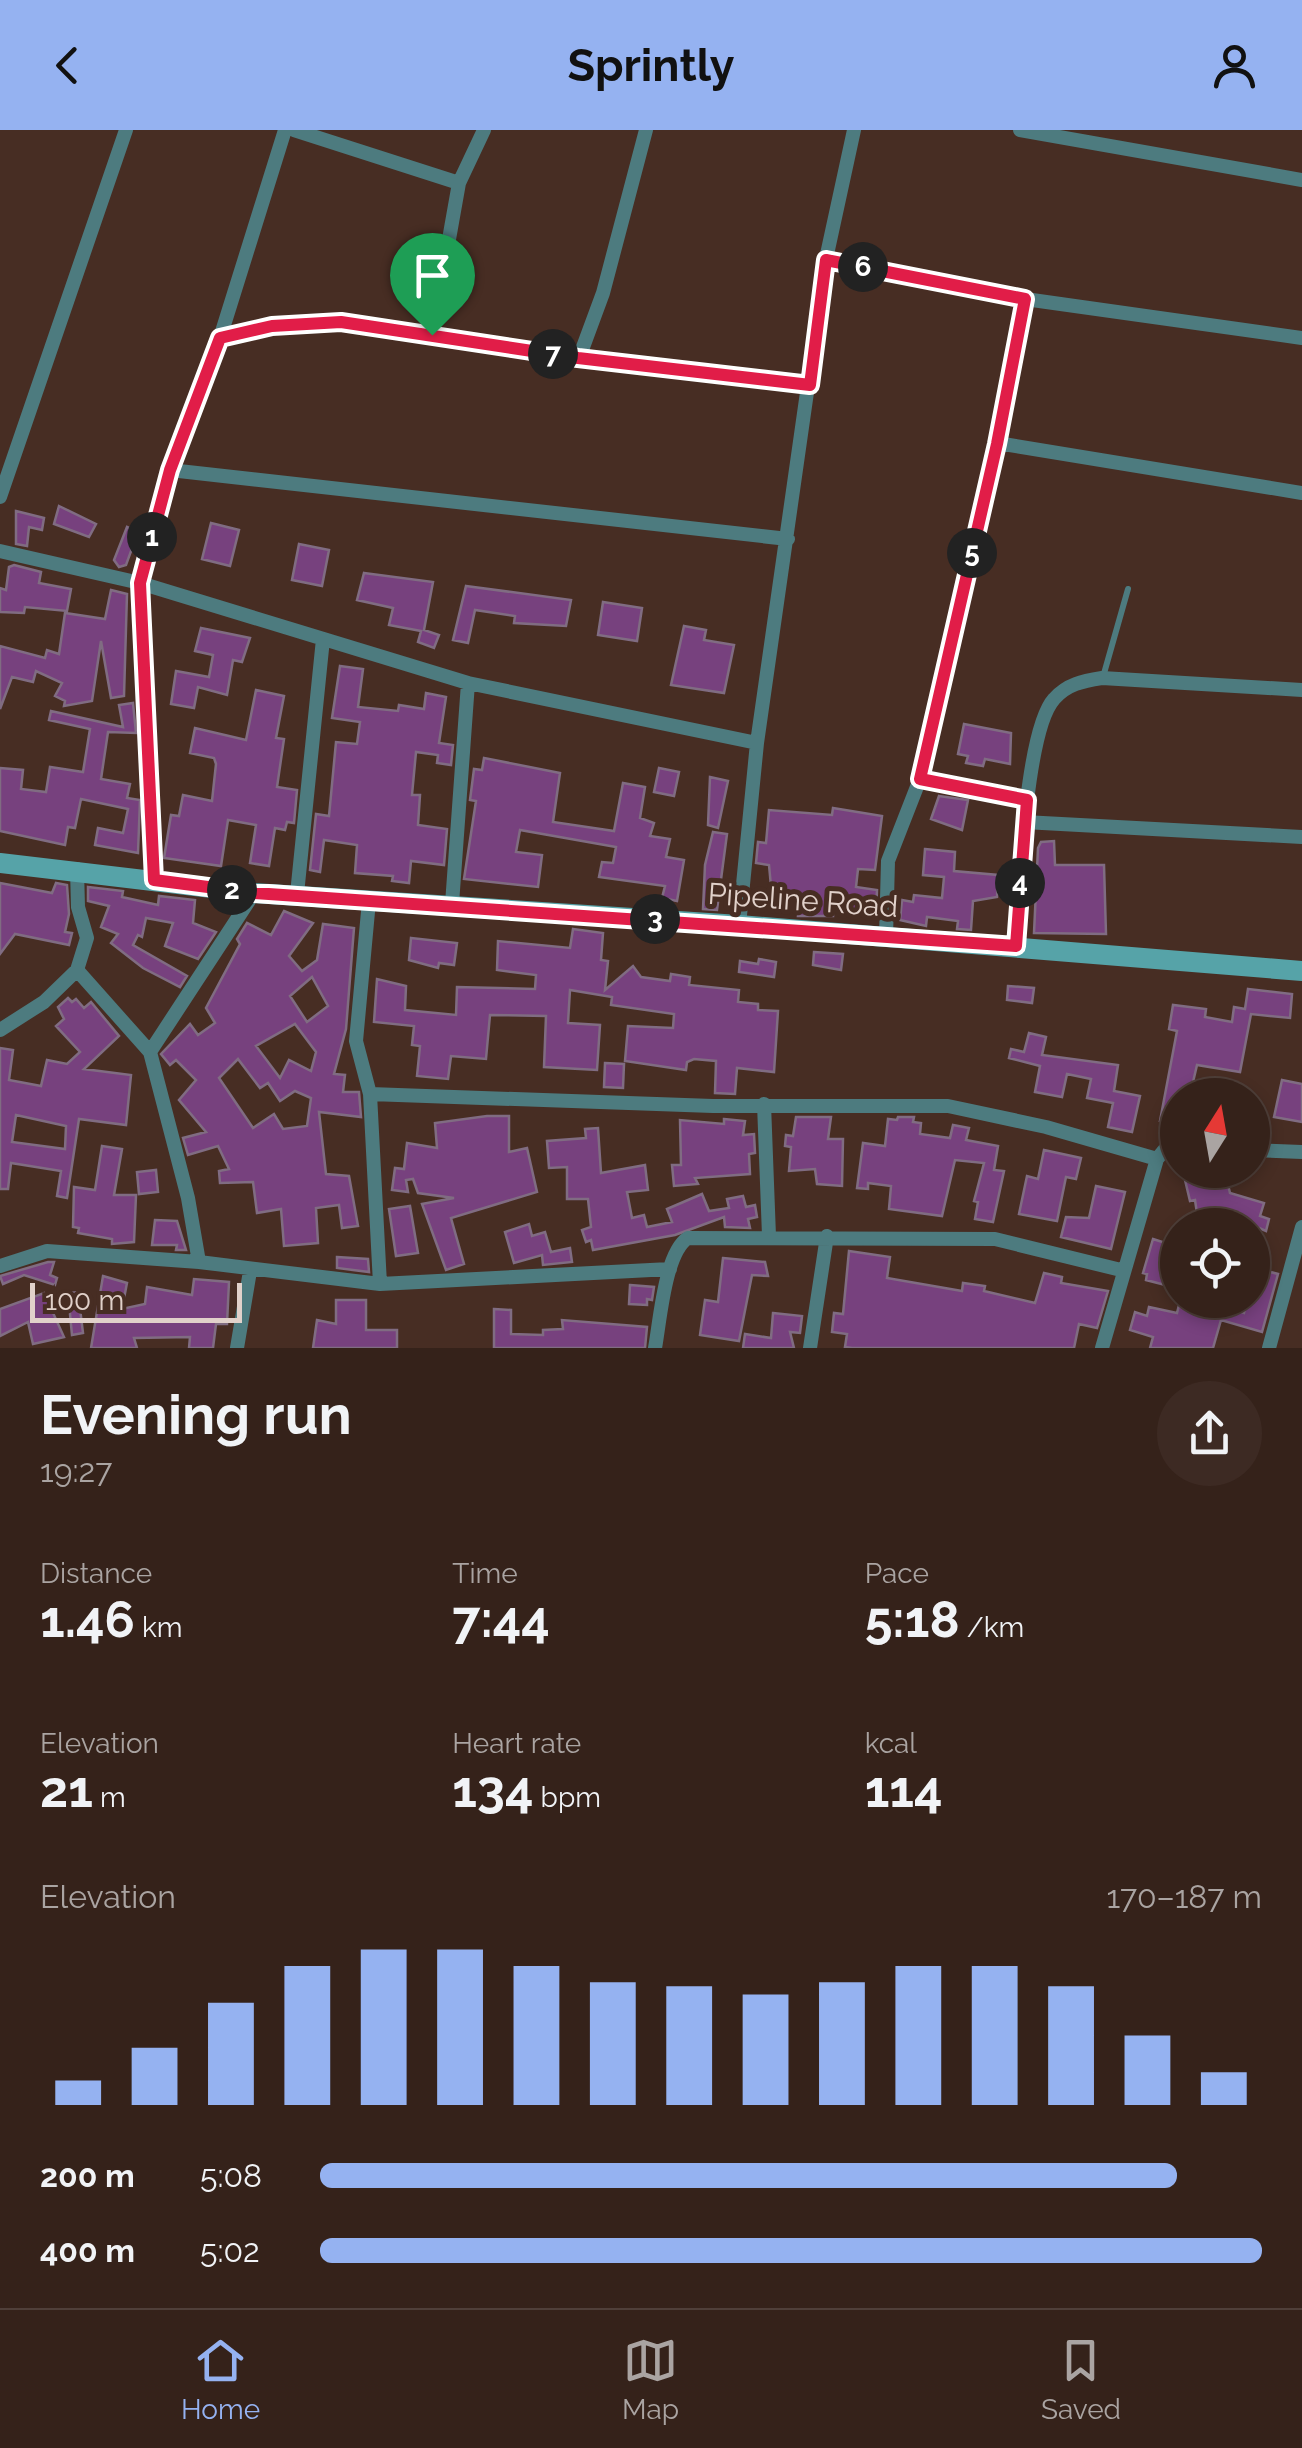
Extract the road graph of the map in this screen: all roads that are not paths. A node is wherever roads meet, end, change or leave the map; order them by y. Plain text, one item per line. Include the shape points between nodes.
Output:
1 (126, 130) edge
2 (285, 130) edge
3 (294, 130) edge
4 (484, 130) edge
5 (646, 130) edge
6 (854, 130) edge
7 (1020, 130) edge
8 (1059, 133) edge
9 (1302, 180) edge
10 (459, 182) junction
11 (826, 260) junction
12 (1025, 299) junction
13 (432, 335) junction
14 (220, 338) junction
15 (1302, 338) edge
16 (578, 358) junction
17 (810, 385) junction
18 (997, 444) junction
19 (170, 470) junction
20 (1302, 493) edge
21 (0, 497) edge
22 (788, 539) junction
23 (0, 550) edge
24 (140, 583) junction
25 (1128, 589) dead end
26 (323, 638) junction
27 (1102, 678) junction
28 (468, 683) junction
29 (1302, 690) edge
30 (757, 743) junction
31 (920, 779) junction
32 (1027, 800) junction
33 (1024, 822) junction
34 (1302, 837) edge
35 (0, 863) edge
36 (77, 869) junction
37 (154, 880) junction
38 (254, 893) junction
39 (298, 894) junction
40 (369, 901) junction
41 (452, 904) junction
42 (739, 925) junction
43 (886, 937) junction
44 (1016, 946) junction
45 (78, 970) junction
46 (1302, 971) edge
47 (0, 1030) edge
48 (150, 1052) junction
49 (370, 1094) junction
50 (764, 1104) junction
51 (1270, 1151) edge
52 (1302, 1152) edge
53 (1160, 1155) edge
54 (1157, 1159) junction
55 (1302, 1227) edge
56 (769, 1236) junction
57 (827, 1236) junction
58 (199, 1262) junction
59 (0, 1266) edge
60 (670, 1268) junction
61 (1121, 1270) junction
62 (250, 1271) junction
63 (380, 1284) junction
64 (237, 1348) edge
65 (655, 1348) edge
66 (810, 1348) edge
67 (1102, 1348) edge
68 (1269, 1348) edge

1 - 21 street
2 - 14 street
3 - 10 street
4 - 10 street
5 - 16 street via 603,293
6 - 11 street
7 - 8 street
8 - 9 street
10 - 13 street
11 - 12 street
11 - 17 street
12 - 15 street
12 - 18 street
13 - 14 street via 341,322 272,326
13 - 16 street
14 - 19 street
16 - 17 street
17 - 22 street
18 - 20 street
18 - 31 street
19 - 22 street
19 - 24 street
22 - 30 street
23 - 24 street
24 - 26 street
24 - 37 street
25 - 27 lane
26 - 28 street
26 - 39 street
27 - 29 street
27 - 32 street via 1072,684 1050,702
28 - 30 street
28 - 41 street
30 - 42 street
31 - 32 street
31 - 43 street via 888,861
32 - 33 street
33 - 34 street
33 - 44 street
35 - 36 street, Pipeline Road
36 - 37 street, Pipeline Road
36 - 45 street via 87,938
37 - 38 street, Pipeline Road
38 - 39 street, Pipeline Road
38 - 48 street
39 - 40 street, Pipeline Road
40 - 41 street, Pipeline Road
40 - 49 street via 356,1041
41 - 42 street, Pipeline Road
42 - 43 street, Pipeline Road
43 - 44 street, Pipeline Road
44 - 46 street, Pipeline Road
45 - 47 street
45 - 48 street
48 - 58 street
49 - 50 street
49 - 63 street
50 - 54 street via 948,1106
50 - 56 street
51 - 52 street
53 - 54 street
54 - 61 street
55 - 68 street
56 - 57 street
56 - 60 street via 688,1238
57 - 61 street via 996,1239
57 - 66 street
58 - 59 street via 47,1252
58 - 62 street
60 - 63 street
60 - 65 street
61 - 67 street
62 - 63 street
62 - 64 street

